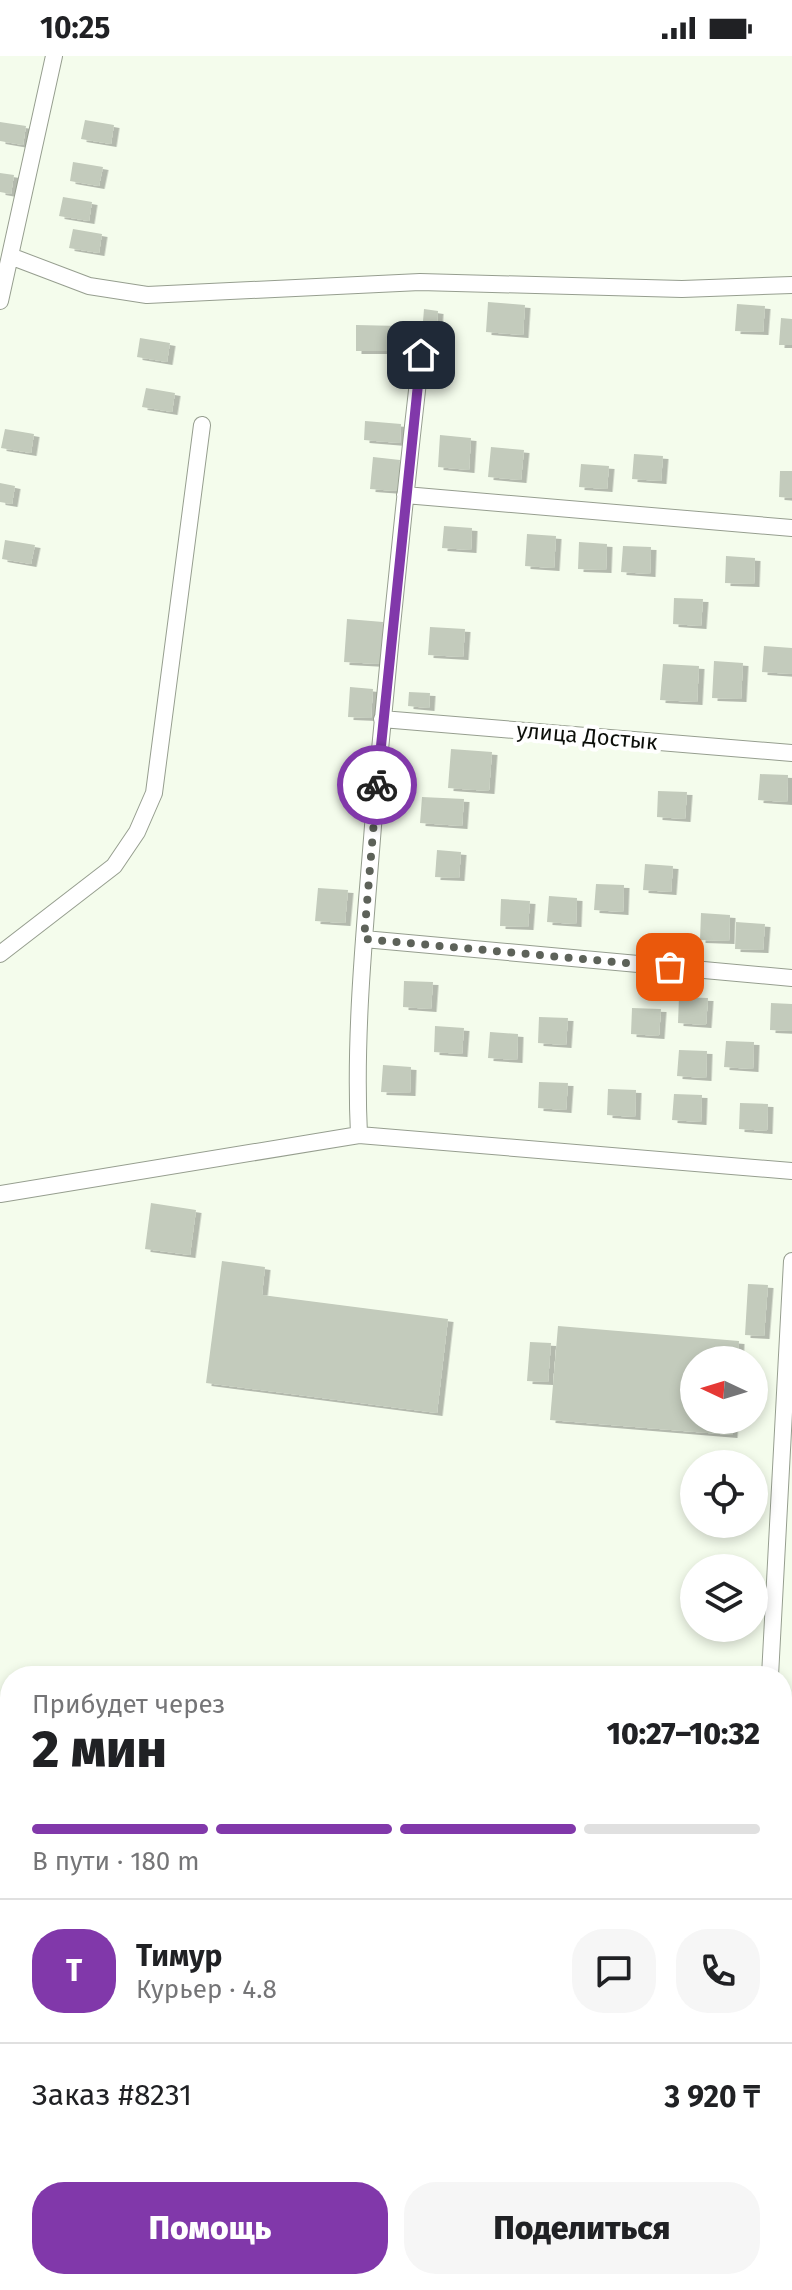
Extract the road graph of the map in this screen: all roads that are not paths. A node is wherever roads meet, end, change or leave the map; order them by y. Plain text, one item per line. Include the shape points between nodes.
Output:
1 (54, 56) edge
2 (10, 256) junction
3 (792, 285) edge
4 (0, 301) edge
5 (421, 355) dead end
6 (202, 425) dead end
7 (405, 495) junction
8 (792, 528) edge
9 (382, 719) junction
10 (792, 753) edge
11 (364, 939) junction
12 (0, 954) edge
13 (792, 978) edge
14 (359, 1135) junction
15 (792, 1171) edge
16 (0, 1194) edge
17 (792, 1261) edge
18 (790, 1332) edge
19 (786, 1479) edge
20 (771, 1666) edge

1 - 2 street
2 - 3 street via 89,286 147,295 420,282 682,289
2 - 4 street
5 - 7 street
6 - 12 street via 154,793 114,866
7 - 8 street
7 - 9 street
9 - 10 street, улица Достык
9 - 11 street
11 - 13 street
11 - 14 street via 356,1065
14 - 15 street
14 - 16 street
17 - 18 street
18 - 19 street
19 - 20 street

